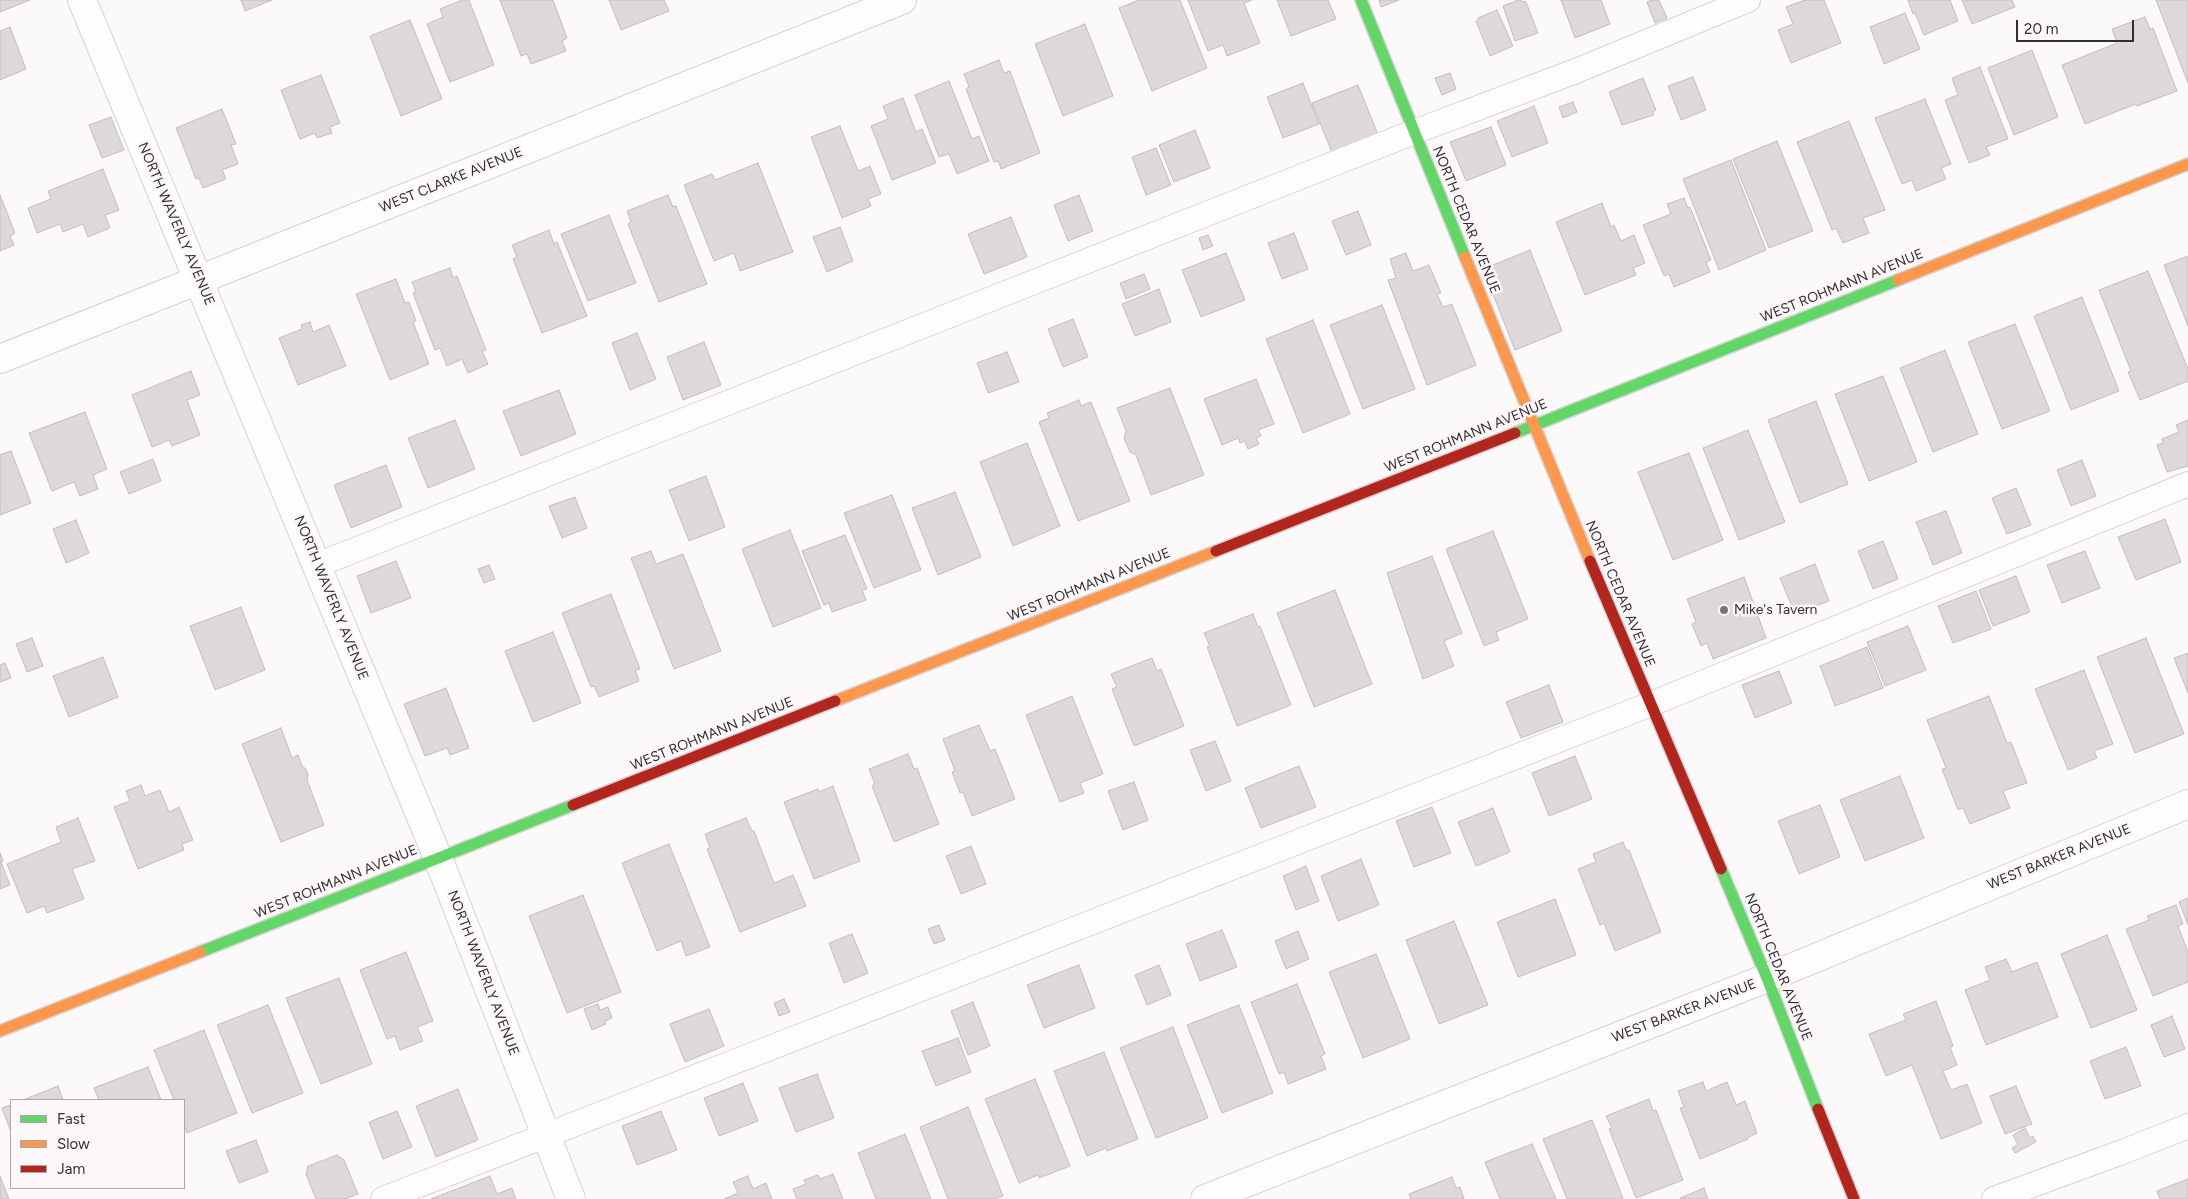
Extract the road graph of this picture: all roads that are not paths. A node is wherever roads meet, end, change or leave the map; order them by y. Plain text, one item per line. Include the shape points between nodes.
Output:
1 (82, 0) edge
2 (902, 0) edge
3 (1361, 0) edge
4 (1748, 0) edge
5 (1414, 132) junction
6 (2188, 164) edge
7 (199, 280) junction
8 (0, 359) edge
9 (1533, 426) junction
10 (2188, 484) edge
11 (317, 565) junction
12 (1651, 704) junction
13 (2188, 804) edge
14 (438, 858) junction
15 (1767, 978) junction
16 (0, 1031) edge
17 (2188, 1126) edge
18 (546, 1136) junction
19 (383, 1199) edge
20 (571, 1199) edge
21 (1205, 1199) edge
22 (1854, 1199) edge
23 (1994, 1199) edge

1 - 7 street, NORTH WAVERLY AVENUE
2 - 7 street, WEST CLARKE AVENUE
3 - 5 street, NORTH CEDAR AVENUE
4 - 5 lane via 1576,71
5 - 9 street, NORTH CEDAR AVENUE
5 - 11 lane
6 - 9 street, WEST ROHMANN AVENUE
7 - 8 street, WEST CLARKE AVENUE
7 - 11 street, NORTH WAVERLY AVENUE
9 - 12 street, NORTH CEDAR AVENUE
9 - 14 street, WEST ROHMANN AVENUE
10 - 12 lane
11 - 14 street, NORTH WAVERLY AVENUE
12 - 15 street, NORTH CEDAR AVENUE
12 - 18 lane
13 - 15 street, WEST BARKER AVENUE
14 - 16 street, WEST ROHMANN AVENUE
14 - 18 street, NORTH WAVERLY AVENUE
15 - 21 street, WEST BARKER AVENUE
15 - 22 street, NORTH CEDAR AVENUE
17 - 23 lane
18 - 19 lane
18 - 20 street, NORTH WAVERLY AVENUE

